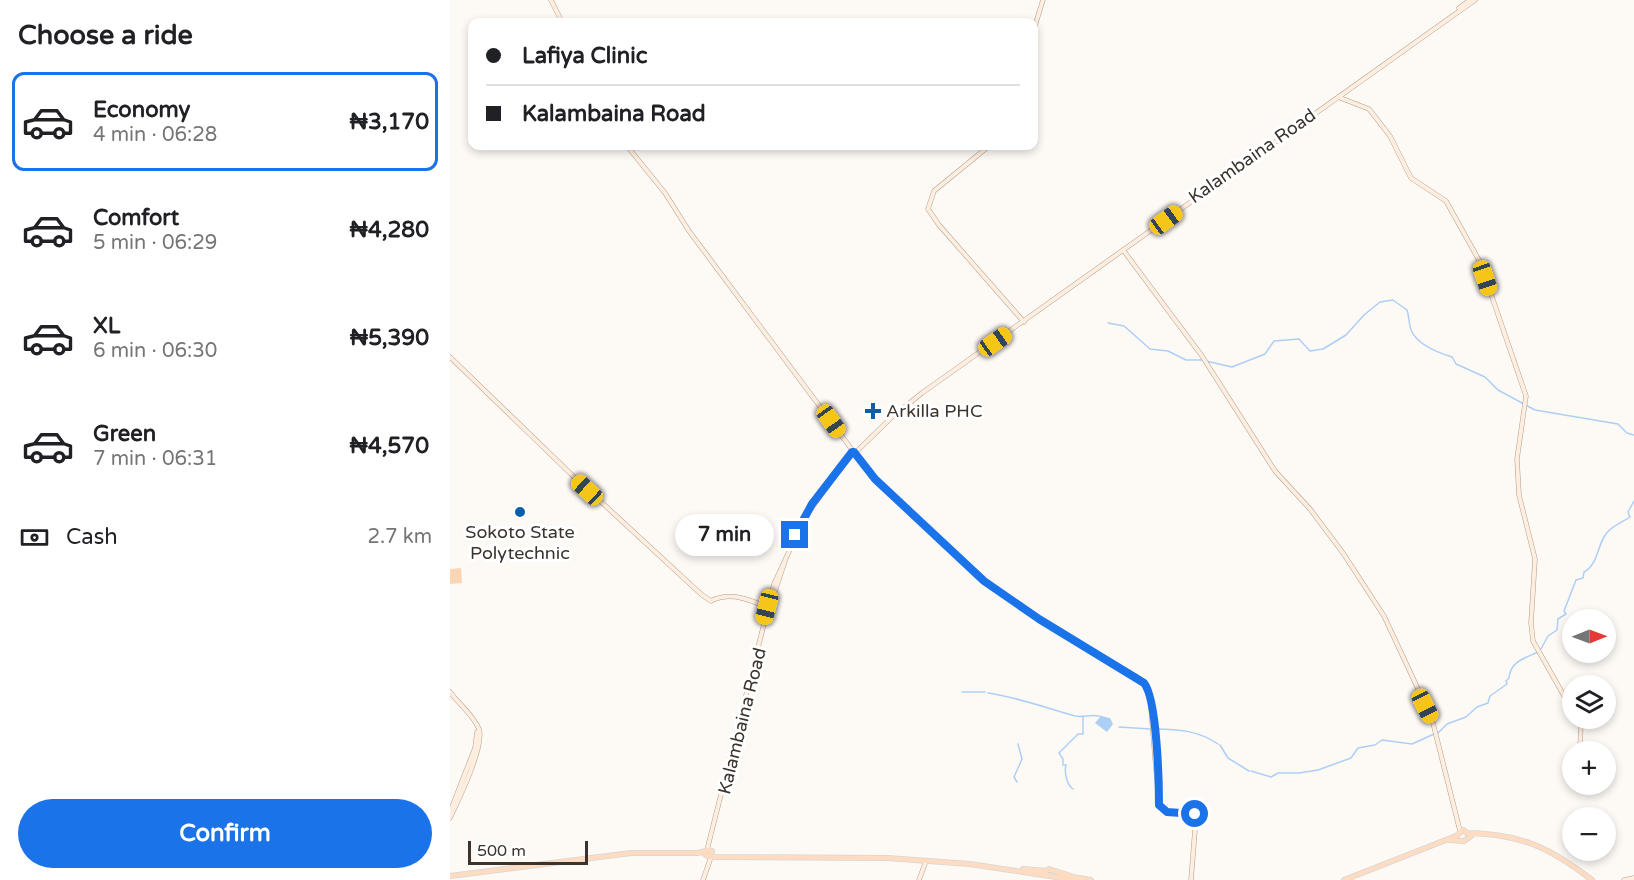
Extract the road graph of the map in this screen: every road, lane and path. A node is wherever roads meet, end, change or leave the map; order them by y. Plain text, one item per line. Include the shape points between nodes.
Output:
1 (551, 0) edge
2 (1043, 0) edge
3 (1470, 0) edge
4 (1475, 0) edge
5 (560, 18) edge
6 (1037, 18) edge
7 (1338, 97) junction
8 (630, 150) edge
9 (984, 150) edge
10 (1123, 250) junction
11 (1023, 321) junction
12 (450, 357) edge
13 (853, 453) junction
14 (768, 608) junction
15 (1562, 692) edge
16 (450, 694) edge
17 (450, 812) edge
18 (450, 818) edge
19 (1458, 835) junction
20 (1467, 835) junction
21 (709, 854) junction
22 (926, 861) junction
23 (450, 875) edge
24 (1634, 878) edge
25 (1076, 879) edge
26 (702, 880) edge
27 (919, 880) edge
28 (1091, 880) edge
29 (1191, 880) edge
30 (1344, 880) edge
31 (1350, 880) edge
32 (1590, 880) edge
33 (1624, 880) edge

1 - 5 street
2 - 6 street
3 - 11 street, Kalambaina Road
4 - 7 street
7 - 10 street
7 - 15 street via 1370,109 1390,136 1411,178 1446,201 1480,262 1526,396 1517,459 1519,495 1536,566 1533,641
8 - 13 street
9 - 11 street via 934,191 928,209
10 - 11 street
10 - 19 street via 1202,356 1275,471 1310,509 1384,616 1432,719
11 - 13 street via 912,400
11 - 13 street, Kalambaina Road via 912,399
12 - 14 street via 702,595 711,600 734,596
13 - 14 street, Kalambaina Road via 812,504 781,566
13 - 29 street via 919,522 984,581 1147,686 1154,723 1159,805 1164,811 1196,817
14 - 21 street, Kalambaina Road
14 - 21 street, Kalambaina Road
16 - 17 street via 477,734
16 - 18 street via 476,724 480,737
19 - 20 main road
19 - 20 main road via 1464,841
19 - 30 main road
19 - 31 main road
20 - 32 main road via 1504,835 1537,844
21 - 22 main road
21 - 23 main road via 632,856
21 - 23 main road via 631,853
21 - 25 main road via 899,856
21 - 26 street
22 - 25 main road
22 - 27 street
24 - 33 street
25 - 28 main road

